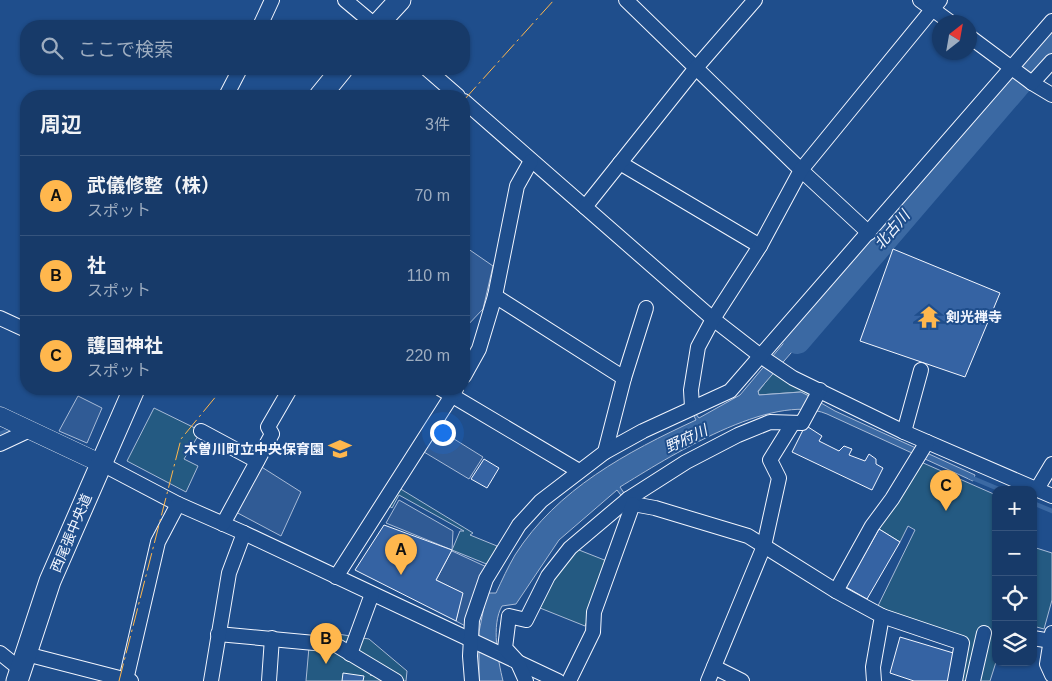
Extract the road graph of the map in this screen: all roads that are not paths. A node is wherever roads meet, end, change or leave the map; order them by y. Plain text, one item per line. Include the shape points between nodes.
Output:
1 (272, 0) edge
2 (345, 0) edge
3 (400, 0) edge
4 (626, 0) edge
5 (755, 0) edge
6 (920, 0) edge
7 (936, 4) edge
8 (945, 15) edge
9 (263, 20) edge
10 (369, 20) edge
11 (382, 20) edge
12 (1052, 21) edge
13 (977, 42) edge
14 (1052, 61) edge
15 (695, 69) junction
16 (1013, 70) junction
17 (237, 75) edge
18 (337, 75) edge
19 (434, 75) edge
20 (1031, 82) junction
21 (229, 90) edge
22 (325, 90) edge
23 (451, 90) edge
24 (1052, 95) edge
25 (470, 106) edge
26 (531, 161) junction
27 (620, 164) junction
28 (801, 170) junction
29 (585, 207) junction
30 (869, 233) junction
31 (760, 246) junction
32 (495, 296) junction
33 (646, 308) dead end
34 (0, 318) edge
35 (713, 319) junction
36 (20, 327) edge
37 (763, 358) junction
38 (470, 366) edge
39 (921, 370) dead end
40 (624, 378) junction
41 (818, 394) junction
42 (131, 395) edge
43 (287, 395) edge
44 (448, 395) edge
45 (456, 395) edge
46 (692, 407) junction
47 (0, 416) edge
48 (799, 420) junction
49 (30, 430) junction
50 (201, 432) dead end
51 (904, 432) junction
52 (0, 444) edge
53 (923, 449) junction
54 (605, 452) junction
55 (257, 461) junction
56 (100, 463) junction
57 (1052, 464) edge
58 (579, 472) junction
59 (1028, 486) edge
60 (1037, 489) joint
61 (1052, 496) edge
62 (631, 502) junction
63 (178, 504) junction
64 (223, 524) junction
65 (244, 533) junction
66 (764, 546) junction
67 (336, 577) junction
68 (836, 592) junction
69 (372, 594) junction
70 (882, 616) junction
71 (984, 632) dead end
72 (218, 634) junction
73 (1051, 637) edge
74 (272, 638) junction
75 (1037, 638) edge
76 (473, 642) junction
77 (0, 652) edge
78 (350, 654) junction
79 (517, 661) junction
80 (714, 667) junction
81 (21, 668) edge
82 (1052, 675) edge
83 (128, 680) edge
84 (211, 681) edge
85 (269, 681) edge
86 (396, 681) edge
87 (472, 681) edge
88 (526, 681) edge
89 (558, 681) edge
90 (569, 681) edge
91 (708, 681) edge
92 (742, 681) edge
93 (874, 681) edge
94 (955, 681) edge
95 (973, 681) edge

1 - 9 street
2 - 10 street
3 - 11 main road
4 - 15 street
5 - 15 street
6 - 7 street
7 - 8 street
7 - 28 street
12 - 16 street
13 - 16 street
14 - 20 street
15 - 27 street
15 - 28 street
16 - 20 street
16 - 30 street
17 - 21 street
18 - 22 main road
19 - 23 street
20 - 24 street
25 - 26 street
26 - 29 street
26 - 32 street via 518,186
27 - 29 street
27 - 31 street
28 - 30 street
28 - 31 street
29 - 35 street
30 - 37 street
31 - 35 street
32 - 38 street via 480,349
32 - 40 street
33 - 40 street
34 - 36 street
35 - 37 street
35 - 46 street via 698,347 690,390
37 - 41 street
37 - 46 street via 730,391
39 - 51 street
40 - 54 street
41 - 48 street
41 - 51 street
42 - 56 main road, 西尾張中央道
43 - 55 street via 268,427 272,434
44 - 67 street
45 - 58 street
46 - 54 street
47 - 49 street
48 - 62 street via 770,422 738,435 686,462
48 - 66 street via 770,460 779,478
49 - 52 street
49 - 56 street
50 - 55 street
51 - 53 street
53 - 59 street
53 - 68 street via 872,526
54 - 58 street
55 - 64 street
56 - 63 street
56 - 81 main road, 西尾張中央道 via 50,580
57 - 60 street
58 - 76 street via 541,501 519,525 495,561 472,620
60 - 61 street
62 - 66 street via 748,536
62 - 79 street via 570,548 548,576 526,620 509,616 505,648
62 - 90 street via 594,612 592,632
63 - 64 street
63 - 83 street via 158,542
64 - 65 street
65 - 67 street
65 - 72 street via 229,573
66 - 68 street
66 - 80 street
67 - 69 street
68 - 70 street
69 - 76 street
69 - 78 street
70 - 93 street via 873,667
70 - 94 street via 962,643
71 - 95 street
72 - 74 street
72 - 84 street
73 - 75 street
73 - 82 street via 1047,664
74 - 78 street via 336,645
74 - 85 street
76 - 79 street
76 - 87 street
77 - 81 street
78 - 86 street
79 - 88 street
79 - 89 street
80 - 91 street
80 - 92 street
81 - 83 street

